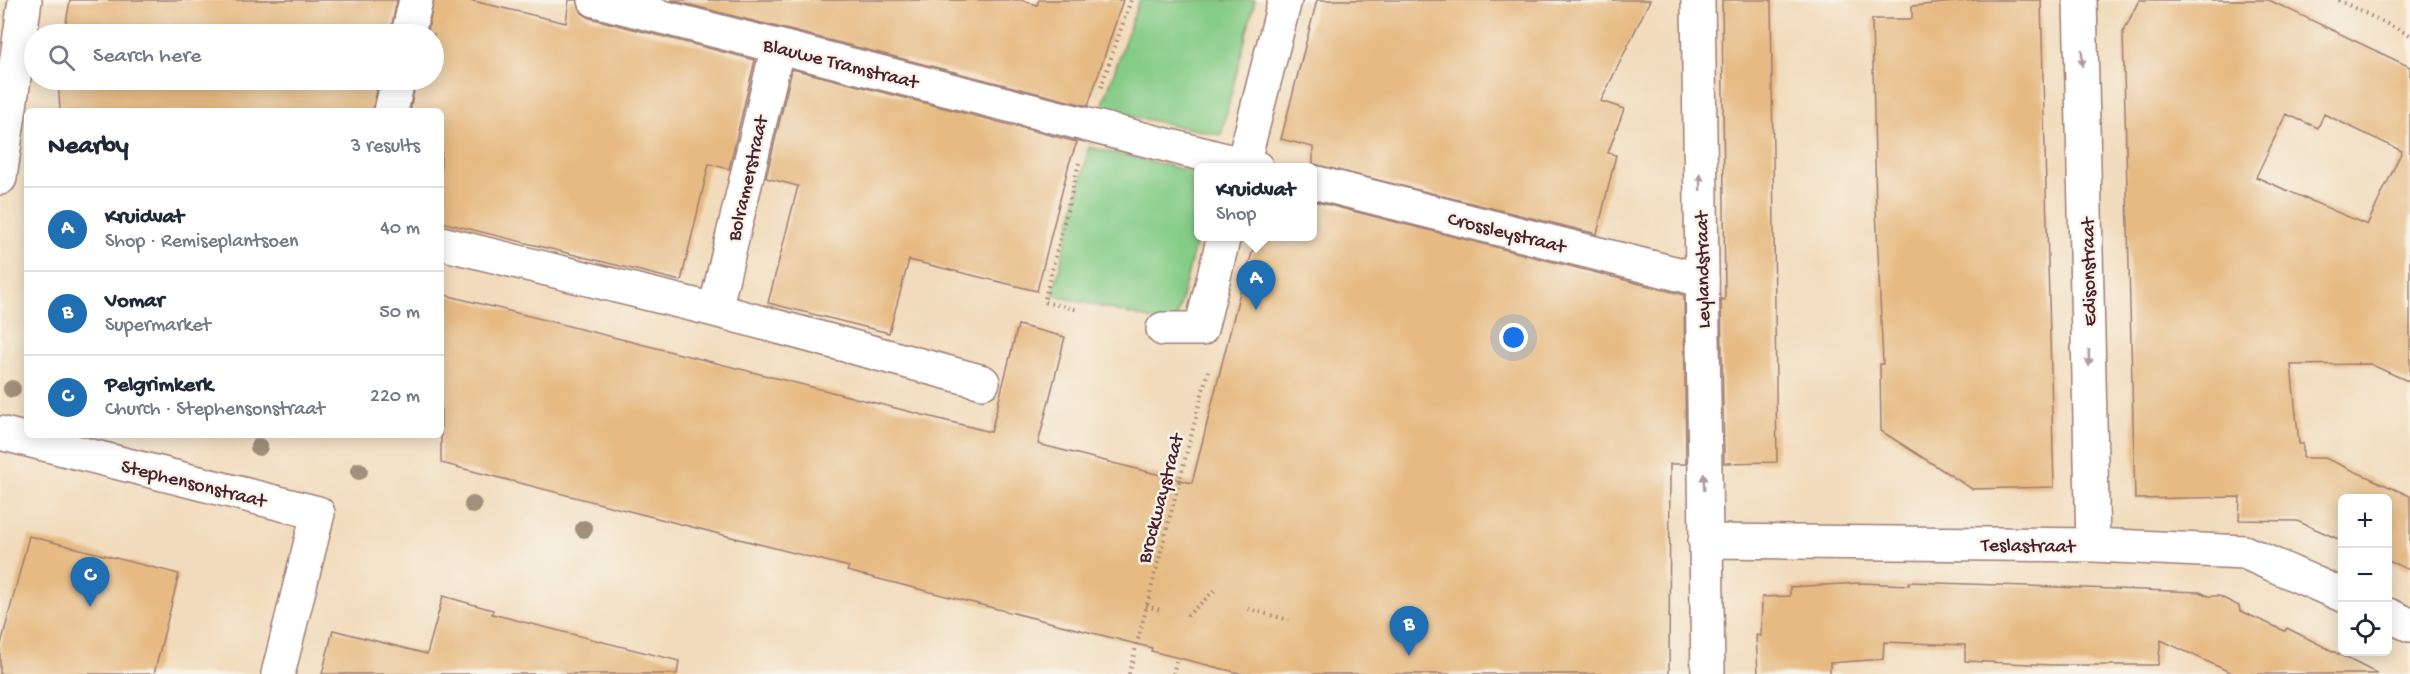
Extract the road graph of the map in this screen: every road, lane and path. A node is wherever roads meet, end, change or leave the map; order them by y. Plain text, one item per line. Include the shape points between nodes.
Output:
1 (25, 0) edge
2 (416, 0) edge
3 (595, 0) edge
4 (1285, 0) edge
5 (1698, 0) edge
6 (2080, 0) edge
7 (2338, 0) edge
8 (410, 24) edge
9 (2410, 35) edge
10 (778, 46) junction
11 (396, 90) edge
12 (392, 108) edge
13 (1236, 163) edge
14 (1249, 163) edge
15 (10, 168) edge
16 (1317, 183) edge
17 (1223, 241) edge
18 (444, 244) edge
19 (1702, 280) junction
20 (715, 310) junction
21 (1163, 329) dead end
22 (1200, 329) junction
23 (983, 382) dead end
24 (0, 433) edge
25 (1705, 541) junction
26 (2093, 545) junction
27 (1215, 590) dead end
28 (2338, 594) edge
29 (1146, 606) junction
30 (1161, 609) dead end
31 (1248, 609) dead end
32 (1187, 616) dead end
33 (2392, 617) edge
34 (1289, 620) dead end
35 (2410, 626) edge
36 (1177, 657) dead end
37 (278, 674) edge
38 (1129, 674) edge
39 (1173, 674) edge
40 (1708, 674) edge

1 - 15 street
2 - 8 street
3 - 10 street, Blauwe Tramstraat
4 - 14 street
19 -> 5 street, Leylandstraat
6 -> 26 street, Edisonstraat
7 - 9 path
10 - 13 street, Blauwe Tramstraat
10 - 20 street, Bolramerstraat
11 - 12 street
16 - 19 street, Crossleystraat
17 - 22 street
18 - 20 street
25 -> 19 street, Leylandstraat
20 - 23 street
21 - 22 street
22 - 29 path, Brockwaystraat via 1211,360
24 - 37 street, Stephensonstraat via 318,513
25 - 26 street, Teslastraat
25 - 40 street, Leylandstraat
26 - 28 street, Teslastraat via 2244,552
27 - 32 path
29 - 30 path
29 - 38 path, Brockwaystraat
31 - 34 path
33 - 35 street
36 - 39 path

